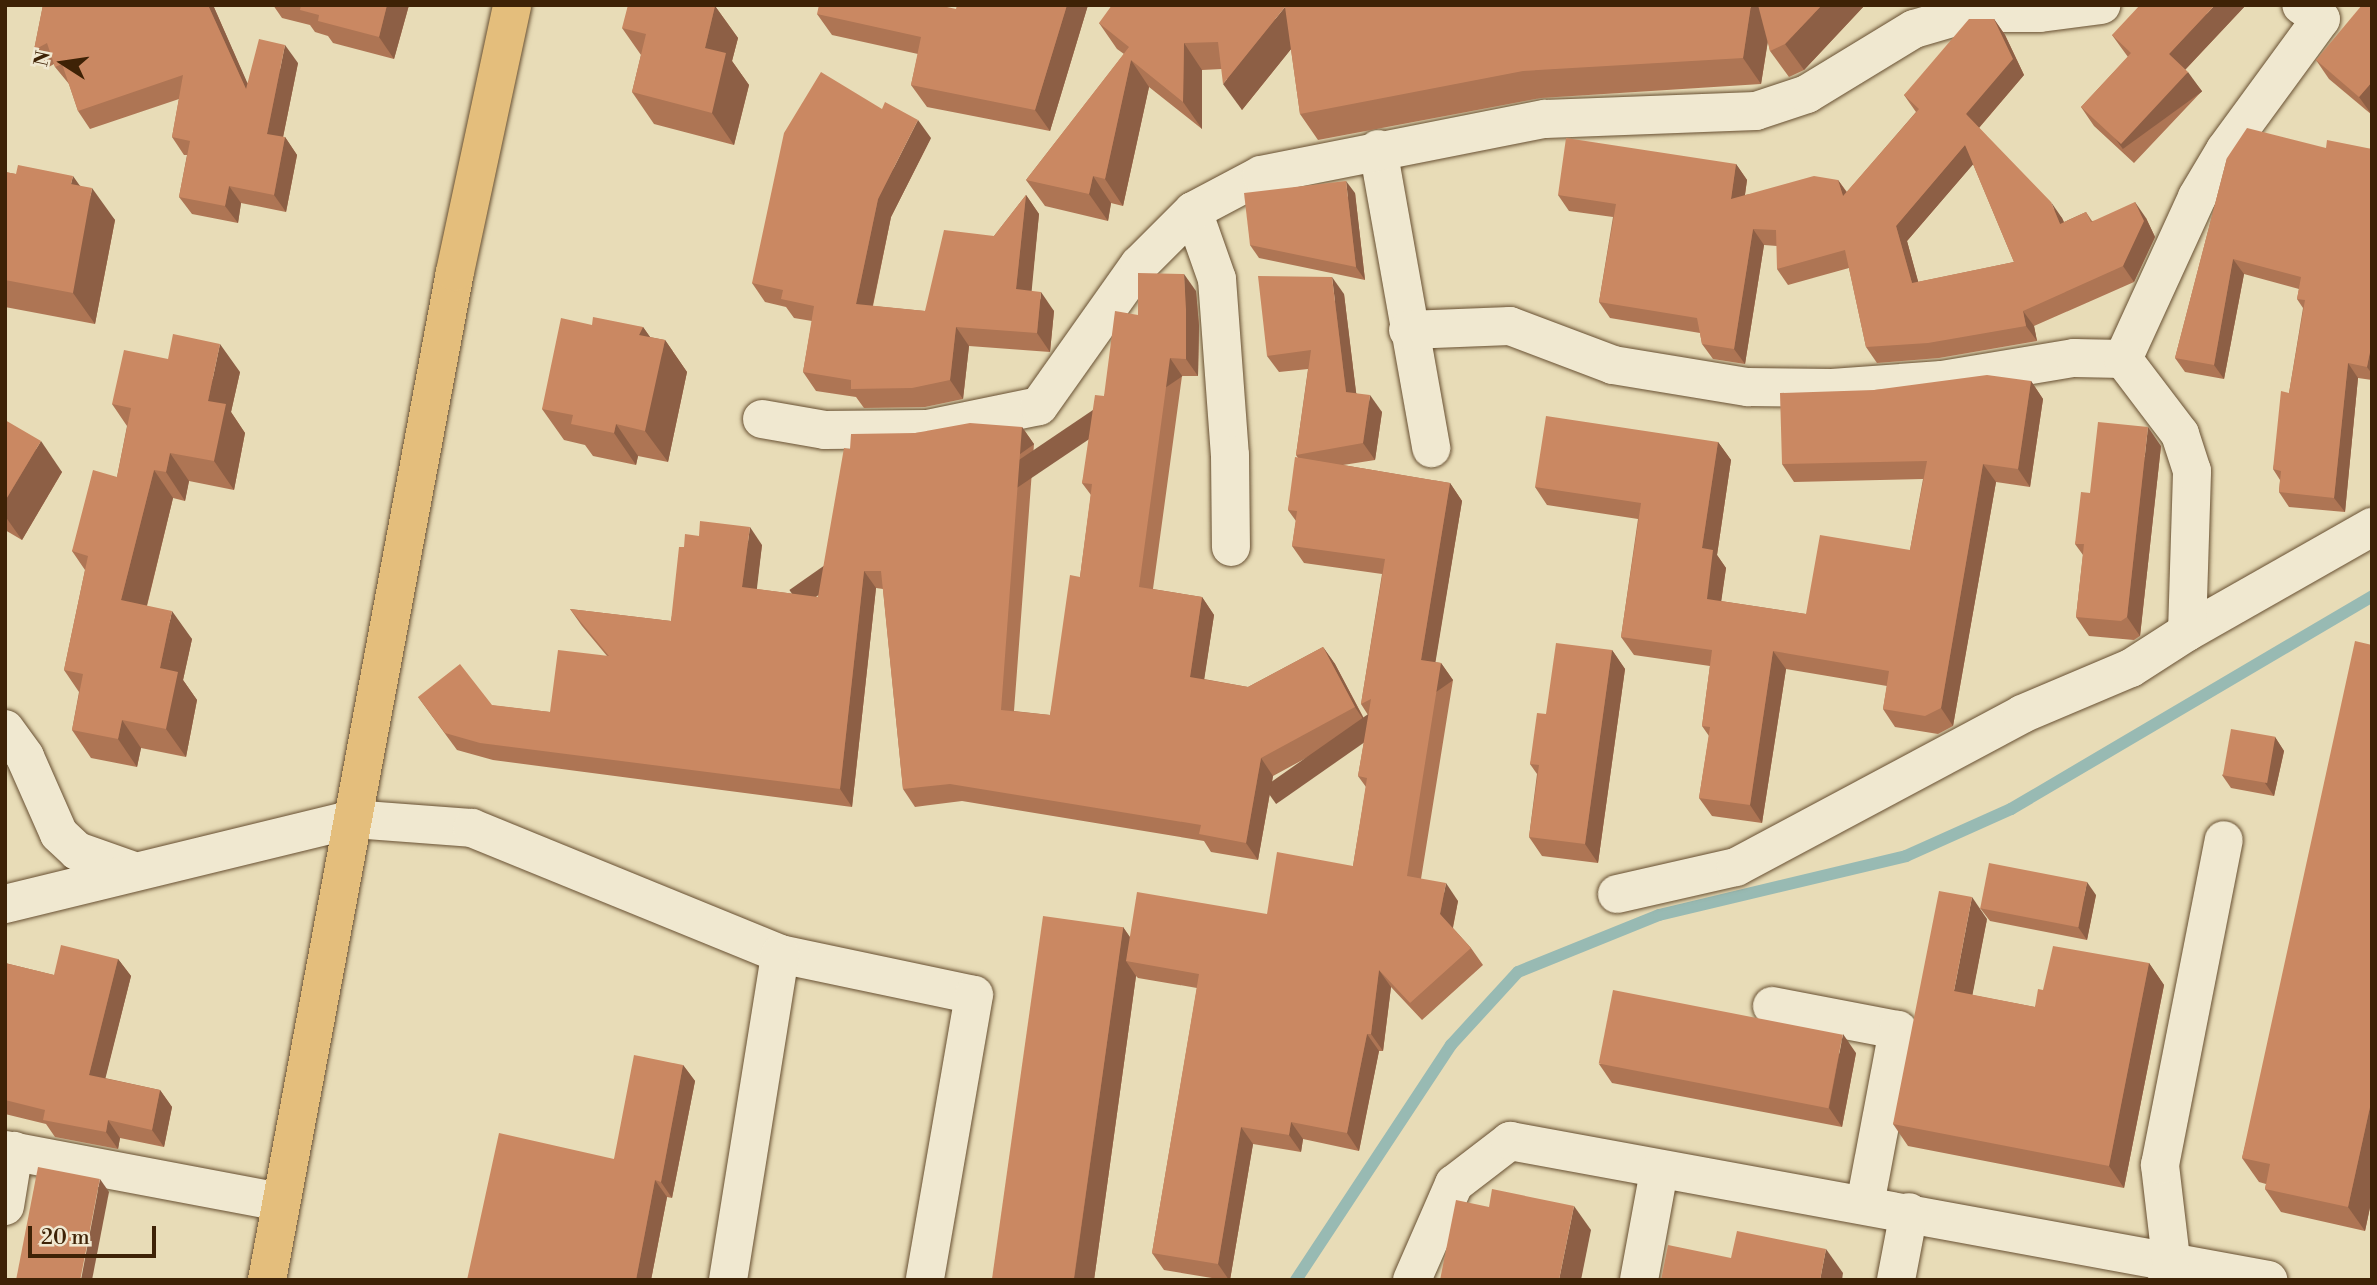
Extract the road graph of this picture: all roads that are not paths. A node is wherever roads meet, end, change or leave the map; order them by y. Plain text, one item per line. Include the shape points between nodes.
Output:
1 (512, 5) edge
2 (2101, 5) edge
3 (2318, 10) edge
4 (1378, 149) junction
5 (1193, 211) junction
6 (1408, 330) junction
7 (2123, 359) junction
8 (762, 419) dead end
9 (1431, 448) dead end
10 (2372, 527) edge
11 (1231, 547) dead end
12 (2188, 632) junction
13 (5, 729) edge
14 (353, 819) junction
15 (2224, 840) dead end
16 (131, 870) junction
17 (1617, 894) dead end
18 (5, 904) edge
19 (780, 954) junction
20 (1772, 1006) dead end
21 (10, 1150) edge
22 (1659, 1171) junction
23 (281, 1202) junction
24 (1865, 1205) junction
25 (5, 1206) edge
26 (1909, 1212) junction
27 (2169, 1269) edge
28 (267, 1280) edge
29 (728, 1280) edge
30 (925, 1280) edge
31 (1412, 1280) edge
32 (1639, 1280) edge
33 (1896, 1280) edge
34 (2268, 1280) edge

1 - 14 main road via 458,259
2 - 4 street via 2040,13 1969,13 1925,26 1807,94 1756,111 1545,119
3 - 7 street via 2197,197
4 - 5 street via 1261,175
4 - 6 street
5 - 8 street via 1139,265 1039,405 927,429 825,430
5 - 11 street via 1217,279 1230,455
6 - 7 street via 1510,327 1614,365 1748,387 1928,381 2074,358
6 - 9 street
7 - 12 street via 2180,434 2192,471
10 - 12 street
12 - 17 street via 2131,668 2022,714 1736,867
13 - 16 street via 25,757 59,834 77,851
14 - 16 street
14 - 19 street via 472,828
14 - 23 main road
15 - 27 street via 2160,1165
16 - 18 street
19 - 29 street
19 - 30 street via 974,995
20 - 24 street via 1898,1030
21 - 23 street
21 - 25 street
22 - 24 street
22 - 31 street via 1510,1141 1454,1184
22 - 32 street
23 - 28 main road
24 - 26 street
26 - 27 street
26 - 33 street
27 - 34 street

